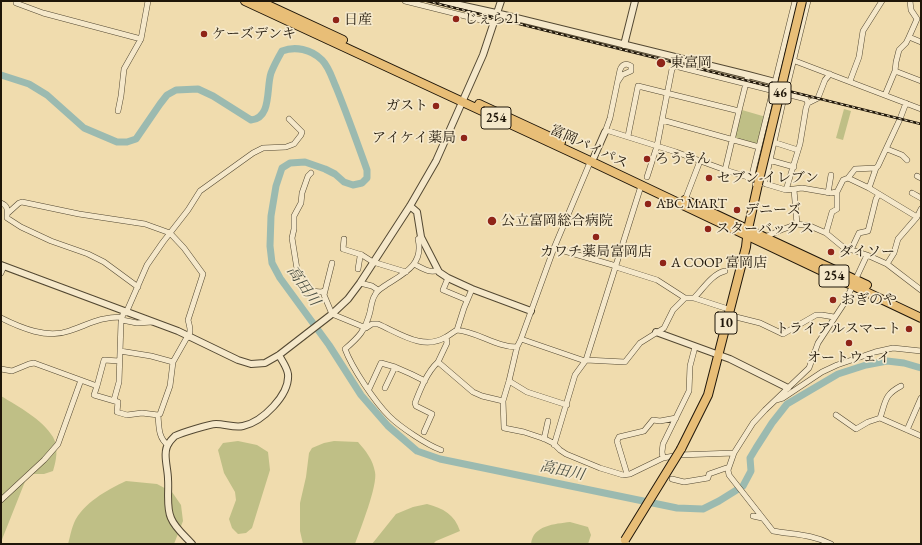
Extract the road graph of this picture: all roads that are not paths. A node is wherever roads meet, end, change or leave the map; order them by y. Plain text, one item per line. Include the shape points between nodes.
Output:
1 (16, 1) edge
2 (148, 1) edge
3 (245, 1) edge
4 (259, 1) edge
5 (405, 1) edge
6 (443, 1) edge
7 (501, 1) edge
8 (635, 1) edge
9 (795, 1) edge
10 (802, 1) edge
11 (808, 1) edge
12 (882, 1) edge
13 (910, 1) edge
14 (496, 13) junction
15 (919, 20) edge
16 (493, 22) junction
17 (909, 37) junction
18 (141, 39) junction
19 (921, 42) edge
20 (624, 45) junction
21 (782, 56) junction
22 (794, 60) junction
23 (895, 71) junction
24 (830, 74) junction
25 (748, 75) junction
26 (618, 81) dead end
27 (850, 81) junction
28 (921, 81) edge
29 (775, 82) junction
30 (746, 84) junction
31 (773, 90) junction
32 (786, 90) junction
33 (668, 93) junction
34 (885, 94) junction
35 (464, 100) junction
36 (808, 103) junction
37 (906, 103) junction
38 (921, 109) edge
39 (118, 111) dead end
40 (738, 111) junction
41 (289, 119) dead end
42 (662, 120) junction
43 (605, 131) junction
44 (628, 136) junction
45 (732, 140) junction
46 (774, 142) junction
47 (657, 146) junction
48 (759, 148) junction
49 (887, 149) junction
50 (798, 150) junction
51 (592, 159) junction
52 (769, 160) junction
53 (907, 160) dead end
54 (700, 161) junction
55 (794, 167) junction
56 (876, 168) junction
57 (725, 170) junction
58 (312, 173) dead end
59 (831, 175) dead end
60 (754, 176) junction
61 (647, 177) dead end
62 (848, 178) junction
63 (761, 183) junction
64 (642, 186) junction
65 (869, 188) junction
66 (786, 190) junction
67 (794, 190) junction
68 (837, 192) junction
69 (828, 193) junction
70 (912, 193) dead end
71 (879, 194) junction
72 (756, 195) junction
73 (921, 198) edge
74 (685, 200) junction
75 (1, 203) edge
76 (410, 206) junction
77 (921, 209) edge
78 (8, 213) junction
79 (917, 217) junction
80 (797, 224) junction
81 (747, 232) junction
82 (170, 233) junction
83 (826, 233) junction
84 (421, 237) junction
85 (765, 238) junction
86 (344, 239) dead end
87 (554, 248) junction
88 (851, 250) junction
89 (362, 255) junction
90 (867, 255) junction
91 (373, 262) junction
92 (332, 263) dead end
93 (414, 264) junction
94 (887, 264) junction
95 (2, 265) edge
96 (616, 267) junction
97 (358, 269) dead end
98 (438, 270) junction
99 (725, 270) dead end
100 (406, 272) junction
101 (1, 273) edge
102 (448, 278) junction
103 (854, 282) junction
104 (360, 283) junction
105 (138, 287) junction
106 (472, 289) junction
107 (378, 290) junction
108 (921, 290) edge
109 (325, 291) junction
110 (685, 298) junction
111 (694, 298) junction
112 (468, 300) junction
113 (531, 310) junction
114 (727, 310) junction
115 (921, 312) edge
116 (332, 314) junction
117 (124, 315) junction
118 (834, 317) junction
119 (1, 318) edge
120 (921, 318) edge
121 (366, 328) junction
122 (457, 330) junction
123 (656, 332) junction
124 (189, 336) junction
125 (446, 337) junction
126 (521, 339) junction
127 (517, 347) junction
128 (695, 347) junction
129 (921, 350) edge
130 (120, 351) junction
131 (716, 354) junction
132 (279, 355) junction
133 (586, 360) junction
134 (119, 361) junction
135 (172, 362) junction
136 (438, 362) junction
137 (395, 368) junction
138 (1, 369) edge
139 (81, 380) junction
140 (425, 381) junction
141 (509, 381) junction
142 (97, 386) junction
143 (901, 386) dead end
144 (385, 388) dead end
145 (788, 388) junction
146 (369, 389) junction
147 (114, 400) junction
148 (775, 400) junction
149 (921, 400) edge
150 (503, 401) junction
151 (567, 405) junction
152 (158, 415) junction
153 (836, 415) dead end
154 (676, 418) junction
155 (880, 418) junction
156 (548, 421) dead end
157 (907, 430) junction
158 (424, 432) dead end
159 (921, 436) edge
160 (544, 438) junction
161 (168, 445) junction
162 (554, 445) junction
163 (441, 450) dead end
164 (734, 453) junction
165 (663, 458) junction
166 (729, 467) junction
167 (627, 474) junction
168 (672, 479) dead end
169 (1, 500) edge
170 (753, 516) dead end
171 (762, 518) junction
172 (624, 542) edge
173 (192, 544) edge
174 (831, 544) edge

1 - 18 street via 43,13
2 - 18 street
3 - 35 main road, 富岡バイパス / 254
4 - 35 main road, 富岡バイパス / 254
5 - 16 street
6 - 14 street
7 - 14 street
8 - 20 street
9 - 21 street
10 - 63 main road, 46, bridge
11 - 22 street
12 - 27 street via 863,31 859,57
13 - 15 street via 911,10
14 - 16 street
14 - 20 street
15 - 17 street
16 - 35 street via 483,55
17 - 19 street
17 - 23 street via 899,50
18 - 39 street via 124,69
20 - 25 street
21 - 22 street
21 - 29 street
22 - 24 street
22 - 32 street
23 - 28 street
23 - 34 street
24 - 27 street
24 - 36 street via 818,98
25 - 29 street
25 - 30 street
26 - 43 street
27 - 34 street
29 - 32 street
30 - 31 street
30 - 33 street via 675,66 672,69
30 - 40 street
31 - 32 street
31 - 48 street
32 - 36 street via 806,99
32 - 46 street
33 - 40 street
33 - 42 street
33 - 44 street via 638,86
34 - 37 street
35 - 51 main road, 富岡バイパス / 254
35 - 76 street via 436,161
36 - 50 street
37 - 38 street
37 - 49 street
40 - 45 street
41 - 82 street via 302,132 294,144 263,148 232,167 200,191
42 - 45 street
42 - 47 street
43 - 44 street
43 - 51 street
44 - 47 street
45 - 48 street
45 - 57 street
46 - 50 street
46 - 52 street
47 - 54 street
47 - 61 street
48 - 60 street via 752,175
49 - 53 street
49 - 56 street
50 - 55 street
51 - 64 main road, 富岡バイパス / 254
51 - 74 main road, 富岡バイパス / 254
51 - 87 street
52 - 55 street
52 - 63 street
54 - 57 street
54 - 74 street
55 - 66 street
56 - 62 street via 855,170
56 - 65 street
57 - 60 street via 750,178
58 - 109 street via 308,176 301,203 294,216 292,238 297,269 304,287 311,291
59 - 69 street
60 - 72 street
62 - 65 street
62 - 68 street via 843,180
63 - 66 street
63 - 72 main road, 46
64 - 81 main road, 富岡バイパス / 254
64 - 96 street
65 - 71 street
66 - 67 street
67 - 69 street via 802,188
67 - 80 street
68 - 69 street
68 - 83 street via 837,209 832,212
70 - 73 street
71 - 79 street
71 - 88 street via 868,231 859,233
72 - 81 main road, 46
74 - 81 main road, 富岡バイパス / 254
75 - 78 street via 6,206
76 - 84 street via 417,212
76 - 91 street
77 - 79 street
78 - 82 street via 22,202 144,224
78 - 105 street via 7,218 21,227 104,262
79 - 94 street via 898,239
80 - 83 street
80 - 85 street
81 - 85 main road, 富岡バイパス / 254
81 - 103 main road, 富岡バイパス / 254
81 - 114 main road, 10 via 746,247
82 - 105 street via 147,265
82 - 124 street via 203,274 188,320
83 - 88 street
84 - 93 street via 418,239 419,250
84 - 98 street
85 - 103 main road, 富岡バイパス / 254
86 - 89 street via 343,249
87 - 96 street
87 - 113 street
88 - 90 street
89 - 91 street
89 - 97 street
90 - 94 street
90 - 103 street
91 - 100 street
91 - 104 street
92 - 109 street
93 - 98 street via 430,271
93 - 100 street
94 - 108 street
95 - 101 street
95 - 117 street
96 - 110 street via 657,280
96 - 133 street
98 - 102 street
99 - 111 street via 708,282
100 - 107 street
102 - 106 street
102 - 112 street via 443,290
103 - 115 main road, 富岡バイパス / 254
103 - 118 street via 845,302
103 - 120 main road, 富岡バイパス / 254
104 - 107 street
104 - 116 street
105 - 117 street
106 - 112 street
106 - 113 street
107 - 121 street via 374,295
109 - 116 street via 324,295
110 - 111 street
110 - 123 street via 673,310 664,328
111 - 114 street
112 - 122 street
113 - 126 street
114 - 118 street via 736,317 760,323 784,334 816,315
114 - 131 main road, 10
116 - 121 street
116 - 132 street
117 - 119 street via 99,319 68,331 52,333 27,329
117 - 124 street via 153,322
117 - 130 street
118 - 145 street via 818,343 809,368
121 - 125 street via 378,324 420,342
121 - 146 street via 345,349
122 - 125 street
122 - 127 street
123 - 128 street
123 - 133 street via 640,343 625,362
124 - 132 street via 251,364 264,363
124 - 135 street
125 - 136 street via 447,343
126 - 127 street
126 - 133 street
127 - 141 street
128 - 131 street
128 - 154 street via 690,366 689,391
129 - 148 street via 893,348 862,356 822,372 783,398
130 - 134 street
130 - 135 street
131 - 145 street
131 - 172 main road, 10, bridge via 708,395 681,449
132 - 161 street via 288,374 287,383 278,401 263,417 242,426 215,424 175,437
133 - 151 street via 575,376
134 - 142 street via 104,360
134 - 147 street via 119,382
135 - 152 street via 170,386
136 - 140 street
136 - 150 street via 473,392
137 - 140 street
137 - 144 street
137 - 146 street via 381,363
138 - 139 street via 12,372 34,363
139 - 142 street
139 - 169 street via 58,444
140 - 158 street via 415,403 432,414
141 - 150 street
141 - 151 street via 528,392
142 - 147 street via 94,395
143 - 155 street via 888,394
145 - 148 street
146 - 163 street via 391,417 428,444
147 - 152 street via 118,402 117,412 127,415
148 - 164 street via 753,423
149 - 157 street
150 - 160 street via 504,428
151 - 162 street
152 - 161 street via 160,434
153 - 155 street via 856,429
154 - 165 street via 663,444
154 - 167 street via 653,420 644,432 619,437 617,441
155 - 157 street
156 - 160 street
157 - 159 street
160 - 162 street
161 - 173 street via 168,509 173,522
162 - 167 street via 566,454 596,467
164 - 165 street via 686,454
164 - 166 street
165 - 167 street
166 - 168 street via 709,474 708,478 684,482
166 - 171 street via 729,476
170 - 171 street
171 - 174 street via 773,531 820,538

